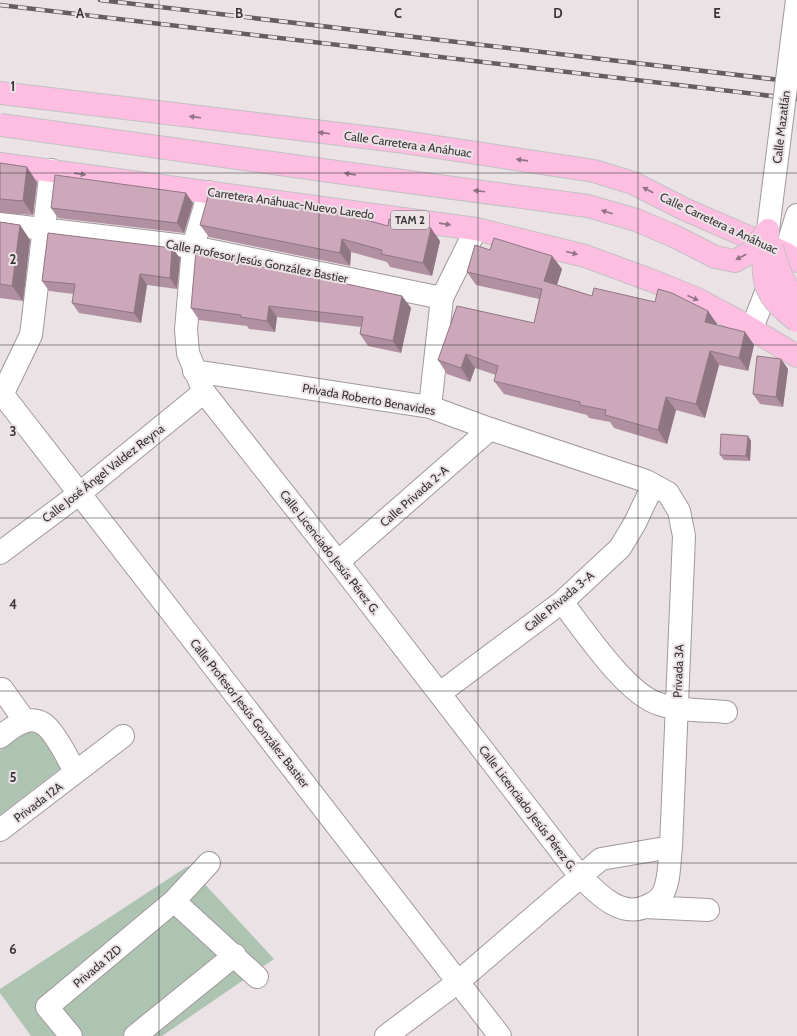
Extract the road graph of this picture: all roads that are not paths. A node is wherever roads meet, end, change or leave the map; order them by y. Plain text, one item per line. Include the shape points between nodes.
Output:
1 (797, 0) edge
2 (0, 93) edge
3 (0, 125) edge
4 (0, 164) edge
5 (51, 170) junction
6 (209, 192) junction
7 (797, 215) edge
8 (0, 224) edge
9 (476, 228) junction
10 (45, 230) junction
11 (768, 230) junction
12 (193, 246) junction
13 (791, 257) edge
14 (442, 298) junction
15 (797, 301) edge
16 (797, 321) edge
17 (752, 328) junction
18 (797, 356) edge
19 (194, 371) junction
20 (1, 392) edge
21 (204, 392) junction
22 (430, 407) junction
23 (490, 429) junction
24 (653, 485) junction
25 (80, 493) junction
26 (0, 553) edge
27 (338, 562) junction
28 (562, 602) junction
29 (2, 689) dead end
30 (440, 693) junction
31 (676, 708) junction
32 (726, 712) dead end
33 (25, 721) junction
34 (123, 736) dead end
35 (0, 737) edge
36 (75, 772) junction
37 (0, 830) edge
38 (671, 847) junction
39 (209, 863) dead end
40 (580, 876) junction
41 (174, 901) junction
42 (644, 907) junction
43 (708, 910) dead end
44 (235, 955) junction
45 (257, 977) dead end
46 (458, 982) junction
47 (70, 1036) edge
48 (135, 1036) edge
49 (386, 1036) edge
50 (500, 1036) edge

1 - 11 street, Calle Mazatlán, bridge
13 -> 2 main road, Calle Carretera a Anáhuac via 633,183 594,171 396,142
11 -> 3 main road, bridge via 751,252 735,261 715,257 636,220 588,206
4 - 5 main road, Carretera Anáhuac-Nuevo Laredo / TAM 2
5 -> 6 main road, Carretera Anáhuac-Nuevo Laredo / TAM 2
5 - 10 street
6 -> 9 main road, Carretera Anáhuac-Nuevo Laredo / TAM 2
6 - 12 street, Calle Licenciado Jesús Pérez G.
7 - 13 street
8 - 10 street, Calle Profesor Jesús González Bastier
9 - 14 street
9 -> 17 main road, Carretera Anáhuac-Nuevo Laredo / TAM 2 via 585,256 695,298
10 - 12 street, Calle Profesor Jesús González Bastier
10 - 20 street via 31,335
11 - 15 main road, bridge via 779,273
11 - 16 main road, bridge via 762,269 770,296 780,308
12 - 14 street, Calle Profesor Jesús González Bastier
12 - 19 street, Calle Licenciado Jesús Pérez G. via 186,330 188,353
13 - 17 street via 774,272
14 - 22 street
17 - 18 main road, Carretera Anáhuac-Nuevo Laredo / TAM 2
19 - 21 street, Calle Licenciado Jesús Pérez G.
19 - 22 street, Privada Roberto Benavides
20 - 25 street, Calle Profesor Jesús González Bastier
21 - 25 street, Calle José Ángel Valdez Reyna
21 - 27 street, Calle Licenciado Jesús Pérez G.
22 - 23 street, Privada Roberto Benavides
23 - 24 street, Privada Roberto Benavides
23 - 27 street, Calle Privada 2-A
24 - 28 street, Calle Privada 3-A via 620,548
24 - 31 street, Privada 3A via 668,493 680,511 684,536
25 - 26 street, Calle José Ángel Valdez Reyna
25 - 46 street, Calle Profesor Jesús González Bastier
27 - 30 street, Calle Licenciado Jesús Pérez G.
28 - 30 street, Calle Privada 3-A
28 - 31 street, Privada 3A via 634,689 658,704
29 - 33 street
30 - 40 street, Calle Licenciado Jesús Pérez G.
31 - 32 street
31 - 38 street, Calle Licenciado Jesús Pérez G.
33 - 35 street
33 - 36 street via 34,720 45,725 66,754
34 - 36 street, Privada 12A
36 - 37 street, Privada 12A
38 - 40 street, Calle Licenciado Jesús Pérez G. via 601,859
38 - 42 street, Calle Licenciado Jesús Pérez G. via 662,895 656,902
39 - 41 street, Privada 12D
40 - 42 street, Calle Licenciado Jesús Pérez G. via 601,897 624,909
40 - 46 street
41 - 44 street
41 - 47 street, Privada 12D via 47,1007
42 - 43 street
44 - 45 street
44 - 48 street
46 - 49 street
46 - 50 street, Calle Profesor Jesús González Bastier

